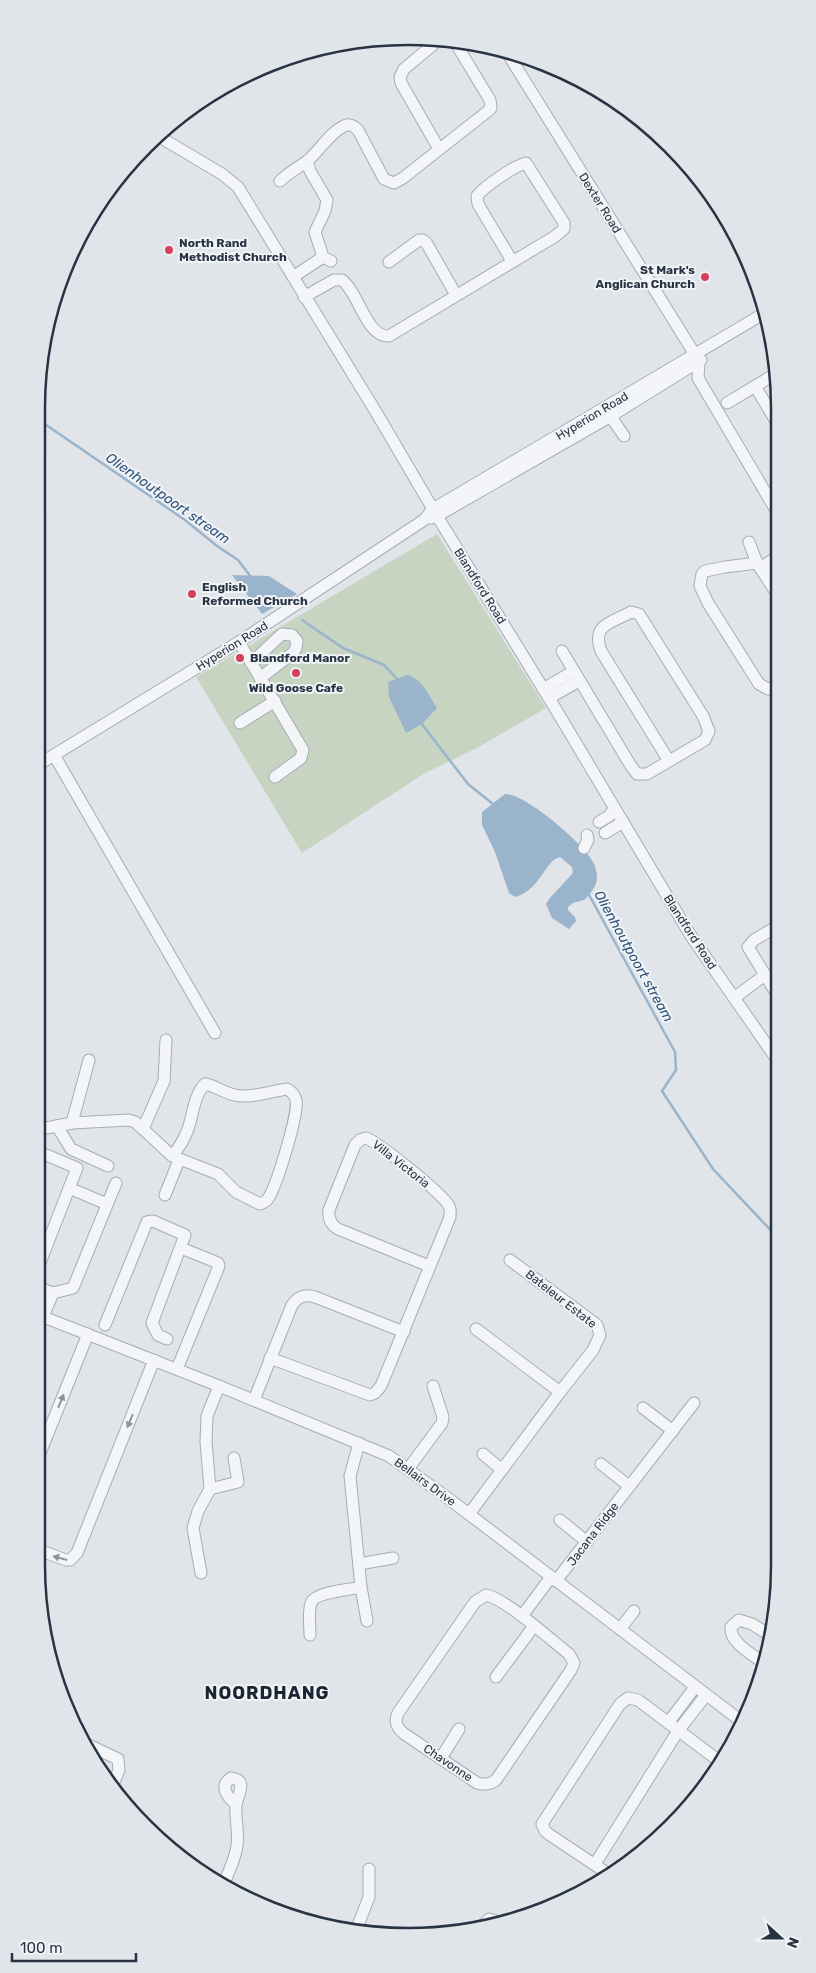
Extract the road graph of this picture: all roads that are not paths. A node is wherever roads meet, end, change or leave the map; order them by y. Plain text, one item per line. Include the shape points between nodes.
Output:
1 (432, 46) edge
2 (459, 49) edge
3 (512, 60) edge
4 (164, 140) edge
5 (439, 149) junction
6 (307, 161) junction
7 (280, 181) dead end
8 (512, 261) junction
9 (389, 262) dead end
10 (293, 277) junction
11 (456, 295) junction
12 (304, 297) junction
13 (761, 321) edge
14 (697, 358) junction
15 (684, 371) junction
16 (769, 377) edge
17 (755, 386) junction
18 (727, 403) dead end
19 (608, 412) junction
20 (771, 413) edge
21 (720, 416) junction
22 (624, 436) dead end
23 (771, 502) edge
24 (435, 513) junction
25 (749, 542) dead end
26 (771, 562) edge
27 (761, 569) junction
28 (771, 570) edge
29 (771, 585) edge
30 (239, 642) junction
31 (562, 651) dead end
32 (251, 663) junction
33 (577, 676) junction
34 (260, 678) junction
35 (771, 688) edge
36 (546, 693) junction
37 (275, 701) junction
38 (240, 723) dead end
39 (54, 755) junction
40 (45, 760) edge
41 (668, 761) junction
42 (275, 777) dead end
43 (614, 809) junction
44 (600, 822) dead end
45 (623, 822) junction
46 (605, 833) dead end
47 (587, 835) dead end
48 (584, 848) dead end
49 (771, 930) edge
50 (771, 978) edge
51 (734, 998) junction
52 (215, 1032) dead end
53 (166, 1040) dead end
54 (771, 1051) edge
55 (89, 1060) dead end
56 (72, 1123) junction
57 (57, 1126) junction
58 (45, 1128) edge
59 (143, 1129) junction
60 (45, 1154) edge
61 (176, 1158) junction
62 (108, 1166) dead end
63 (116, 1183) dead end
64 (69, 1188) junction
65 (165, 1195) dead end
66 (107, 1204) junction
67 (45, 1246) edge
68 (181, 1248) junction
69 (510, 1260) dead end
70 (429, 1266) junction
71 (45, 1290) edge
72 (53, 1293) junction
73 (45, 1307) edge
74 (45, 1317) edge
75 (105, 1325) dead end
76 (476, 1329) dead end
77 (404, 1332) junction
78 (88, 1334) junction
79 (167, 1339) dead end
80 (270, 1358) junction
81 (154, 1360) junction
82 (177, 1370) junction
83 (219, 1386) junction
84 (433, 1386) dead end
85 (560, 1392) junction
86 (254, 1400) junction
87 (694, 1403) dead end
88 (644, 1408) dead end
89 (673, 1431) junction
90 (45, 1441) edge
91 (359, 1443) junction
92 (483, 1454) dead end
93 (234, 1458) dead end
94 (601, 1464) dead end
95 (408, 1469) junction
96 (502, 1470) junction
97 (629, 1486) junction
98 (210, 1489) junction
99 (469, 1514) junction
100 (560, 1520) dead end
101 (587, 1542) junction
102 (45, 1552) edge
103 (394, 1558) dead end
104 (359, 1564) junction
105 (201, 1573) dead end
106 (554, 1579) junction
107 (361, 1587) junction
108 (634, 1611) dead end
109 (522, 1616) junction
110 (367, 1621) dead end
111 (534, 1626) junction
112 (620, 1629) junction
113 (765, 1632) edge
114 (310, 1635) dead end
115 (759, 1659) edge
116 (496, 1676) dead end
117 (695, 1686) junction
118 (706, 1695) junction
119 (737, 1719) edge
120 (668, 1723) junction
121 (459, 1729) dead end
122 (678, 1731) junction
123 (95, 1748) edge
124 (441, 1758) junction
125 (715, 1758) edge
126 (115, 1779) edge
127 (236, 1804) dead end
128 (595, 1864) junction
129 (369, 1869) dead end
130 (604, 1871) edge
131 (225, 1879) edge
132 (358, 1925) edge

1 - 5 street via 404,69 400,77
2 - 5 street via 490,100 491,108
3 - 14 street, Dexter Road
4 - 10 street, Blandford Road via 235,184
5 - 6 street via 403,178 394,183 388,182 382,177 358,130 348,125 338,130
6 - 7 street
6 - 10 street via 327,200 315,232 327,259
8 - 8 street via 559,234 564,226 526,163 477,196 478,204
8 - 11 street
9 - 11 street via 423,240
10 - 12 street, Blandford Road
11 - 12 street via 386,336 373,329 342,280 334,280
12 - 24 street, Blandford Road
13 - 14 street, Hyperion Road
14 - 15 street, Hyperion Road
14 - 19 street, Hyperion Road
14 - 21 street via 698,378
15 - 19 street, Hyperion Road
15 - 21 street
16 - 17 street
17 - 18 street
17 - 20 street
19 - 22 street
19 - 24 street, Hyperion Road
21 - 23 street
24 - 30 street, Hyperion Road
24 - 36 street, Blandford Road
25 - 27 street
26 - 27 street
27 - 28 street
27 - 29 street
27 - 35 street via 725,567 705,571 700,586 759,684
30 - 32 street
30 - 39 street, Hyperion Road
31 - 33 street
32 - 34 street
32 - 34 street via 282,634 292,635 297,640 293,653
33 - 36 street
33 - 41 street via 634,772 644,775
34 - 37 street
36 - 43 street, Blandford Road
37 - 38 street
37 - 42 street via 302,750 301,758
39 - 40 street, Hyperion Road
39 - 52 street
41 - 41 street via 705,740 708,726 644,619 631,612 602,627 597,635 598,644
43 - 44 street
43 - 45 street, Blandford Road
45 - 46 street
45 - 51 street, Blandford Road via 691,936
47 - 48 street
49 - 50 street via 748,947
50 - 51 street
51 - 54 street, Blandford Road
53 - 59 street via 164,1081
55 - 56 street
56 - 57 street
56 - 59 street via 129,1120
57 - 58 street
57 - 62 street via 71,1149
59 - 61 street
60 - 64 street via 76,1166
61 - 61 street via 198,1095 205,1084 244,1096 287,1089 292,1092 296,1102 290,1140 266,1201 260,1204 253,1201 236,1192 218,1174
61 - 65 street
63 - 66 street
64 - 66 street
64 - 67 street
66 - 72 street via 73,1288
68 - 75 street via 184,1233 153,1220 147,1221
68 - 79 street via 152,1322 158,1335
68 - 82 street via 219,1266
69 - 85 street, Bateleur Estate via 599,1329 599,1339 593,1350
70 - 70 street, Villa Victoria via 450,1217 448,1204 378,1144 366,1138 360,1140 355,1145 329,1210 330,1220 338,1229
70 - 77 street, Villa Victoria
71 - 72 street
72 - 73 street
74 - 78 street, Bellairs Drive
76 - 85 street
77 - 80 street via 315,1297 303,1296 292,1305
77 - 80 street, Villa Victoria via 381,1386 370,1395
78 - 81 street, Bellairs Drive
90 -> 78 street
80 - 86 street
81 - 82 street, Bellairs Drive
81 -> 102 street via 77,1553 66,1560
82 - 83 street, Bellairs Drive
83 - 86 street, Bellairs Drive
83 - 98 street via 207,1416
84 - 95 street via 442,1423
85 - 96 street, Bateleur Estate
86 - 91 street, Bellairs Drive
87 - 89 street, Jacana Ridge
88 - 89 street
89 - 97 street, Jacana Ridge
91 - 95 street, Bellairs Drive via 389,1456
91 - 104 street via 350,1476
92 - 96 street
93 - 98 street via 239,1487
94 - 97 street
95 - 99 street, Bellairs Drive
96 - 99 street, Bateleur Estate
97 - 101 street, Jacana Ridge
98 - 105 street via 193,1528
99 - 106 street, Bellairs Drive
100 - 101 street
101 - 106 street, Jacana Ridge
103 - 104 street
104 - 107 street
106 - 109 street
106 - 112 street, Bellairs Drive
107 - 110 street
107 - 114 street via 314,1598 310,1605
108 - 112 street
109 - 111 street, Chavonne
109 - 124 street, Chavonne via 495,1597 486,1595 479,1598 398,1713 396,1720 400,1730
111 - 116 street
111 - 124 street, Chavonne via 569,1654 574,1666 498,1776 492,1783 480,1784
112 - 117 street, Bellairs Drive
113 - 115 street via 739,1620 731,1627 734,1639
117 - 118 street, Bellairs Drive
117 - 120 street
118 - 119 street, Bellairs Drive
118 - 122 street
120 - 122 street
120 - 128 street via 638,1700 626,1698 614,1710 543,1821 543,1828 550,1835
121 - 124 street
122 - 125 street
122 - 128 street
123 - 126 street via 118,1759 119,1770
127 - 131 street via 237,1848
128 - 130 street
129 - 132 street via 369,1898

